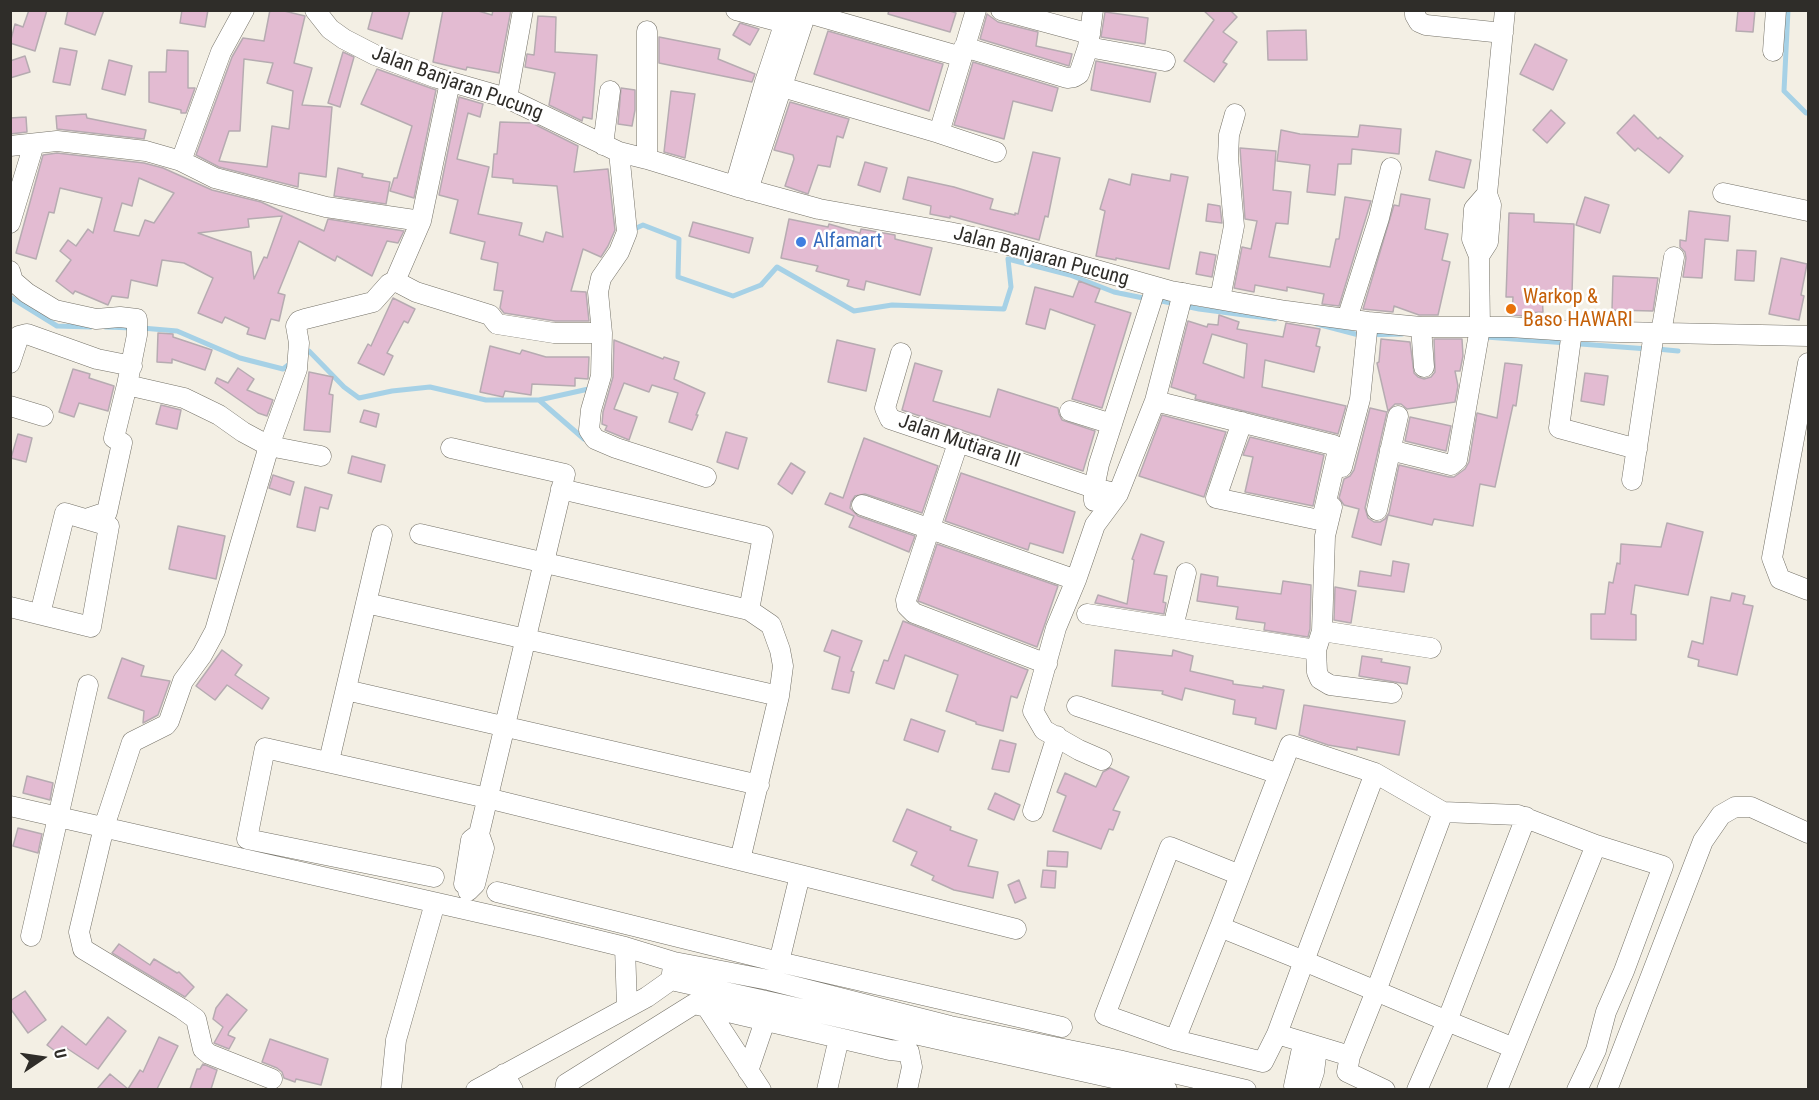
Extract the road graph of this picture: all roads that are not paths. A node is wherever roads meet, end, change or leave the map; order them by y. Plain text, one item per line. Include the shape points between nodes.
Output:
1 (244, 10) edge
2 (315, 10) edge
3 (523, 10) edge
4 (736, 10) edge
5 (1001, 10) edge
6 (1093, 10) edge
7 (1415, 10) edge
8 (1505, 10) edge
9 (1776, 10) edge
10 (972, 11) edge
11 (797, 14) edge
12 (647, 31) dead end
13 (1503, 33) junction
14 (1089, 40) junction
15 (1773, 51) dead end
16 (963, 52) junction
17 (1165, 61) dead end
18 (450, 82) junction
19 (774, 85) junction
20 (610, 90) dead end
21 (507, 98) junction
22 (1234, 114) dead end
23 (939, 133) junction
24 (34, 144) junction
25 (10, 146) edge
26 (611, 149) junction
27 (996, 152) dead end
28 (647, 159) junction
29 (181, 160) junction
30 (1391, 168) dead end
31 (741, 188) junction
32 (1723, 193) dead end
33 (1809, 211) edge
34 (421, 221) junction
35 (10, 223) edge
36 (1674, 257) dead end
37 (10, 271) edge
38 (395, 281) junction
39 (1153, 297) junction
40 (1220, 299) junction
41 (1181, 302) junction
42 (1347, 319) junction
43 (1367, 331) junction
44 (602, 333) junction
45 (1421, 333) junction
46 (1479, 335) junction
47 (1809, 336) edge
48 (1571, 342) junction
49 (1655, 342) junction
50 (901, 353) dead end
51 (10, 363) edge
52 (1809, 363) edge
53 (1424, 367) dead end
54 (130, 375) junction
55 (1155, 401) junction
56 (10, 406) edge
57 (1070, 411) dead end
58 (43, 416) dead end
59 (1398, 416) dead end
60 (1242, 422) junction
61 (1112, 424) junction
62 (958, 443) junction
63 (269, 446) junction
64 (452, 448) dead end
65 (1637, 449) junction
66 (1390, 450) junction
67 (321, 456) dead end
68 (706, 477) dead end
69 (1632, 480) dead end
70 (1094, 488) junction
71 (561, 489) junction
72 (1118, 494) junction
73 (862, 506) dead end
74 (1377, 510) dead end
75 (86, 519) junction
76 (1095, 525) junction
77 (928, 529) junction
78 (420, 534) dead end
79 (382, 535) dead end
80 (544, 563) junction
81 (1186, 573) dead end
82 (1076, 580) junction
83 (1809, 590) edge
84 (366, 603) junction
85 (10, 607) edge
86 (749, 610) junction
87 (40, 614) junction
88 (1088, 614) dead end
89 (1173, 627) junction
90 (526, 639) junction
91 (1319, 641) junction
92 (1431, 648) dead end
93 (1047, 664) junction
94 (88, 686) dead end
95 (346, 690) junction
96 (1392, 693) dead end
97 (779, 696) junction
98 (1077, 706) dead end
99 (505, 727) junction
100 (1057, 736) junction
101 (1102, 760) dead end
102 (329, 761) junction
103 (1375, 773) junction
104 (1279, 774) junction
105 (759, 785) junction
106 (487, 798) junction
107 (10, 806) edge
108 (1033, 811) dead end
109 (1443, 812) junction
110 (60, 817) junction
111 (1526, 818) junction
112 (104, 827) junction
113 (1809, 833) edge
114 (1596, 845) junction
115 (740, 860) junction
116 (800, 875) junction
117 (1240, 875) junction
118 (434, 877) dead end
119 (497, 892) dead end
120 (435, 903) junction
121 (466, 911) junction
122 (1220, 927) junction
123 (1016, 929) dead end
124 (31, 936) dead end
125 (625, 947) junction
126 (1304, 961) junction
127 (779, 962) junction
128 (673, 971) junction
129 (1376, 991) junction
130 (706, 1006) junction
131 (627, 1007) junction
132 (765, 1021) junction
133 (1447, 1021) junction
134 (1062, 1027) dead end
135 (1277, 1034) junction
136 (838, 1038) junction
137 (1175, 1040) junction
138 (1310, 1046) junction
139 (1514, 1048) junction
140 (1350, 1056) junction
141 (1116, 1069) junction
142 (748, 1071) junction
143 (272, 1079) dead end
144 (509, 1082) edge
145 (391, 1089) edge
146 (476, 1089) edge
147 (566, 1089) edge
148 (761, 1089) edge
149 (827, 1089) edge
150 (907, 1089) edge
151 (1167, 1089) edge
152 (1246, 1089) edge
153 (1298, 1089) edge
154 (1308, 1089) edge
155 (1385, 1089) edge
156 (1417, 1089) edge
157 (1497, 1089) edge
158 (1577, 1089) edge
159 (1607, 1089) edge

1 - 29 street via 221,52
2 - 18 street, Jalan Banjaran Pucung via 344,39 375,55
3 - 21 street
4 - 11 street
5 - 14 street
6 - 14 street
7 - 13 street via 1419,22 1426,25
8 - 13 street
9 - 15 street
10 - 16 street
11 - 16 street
11 - 19 street
12 - 28 street
13 - 46 street via 1487,194 1491,205 1488,242 1479,256
14 - 16 street via 1079,74 1074,78
14 - 17 street
16 - 23 street
18 - 21 street, Jalan Banjaran Pucung
18 - 34 street
19 - 23 street
19 - 31 street
20 - 26 street
21 - 26 street, Jalan Banjaran Pucung
22 - 40 street via 1228,158 1234,226
23 - 27 street
24 - 25 street
24 - 29 street via 57,141 146,151
24 - 35 street
26 - 28 street, Jalan Banjaran Pucung
26 - 44 street via 625,202 627,232 601,278 598,292
28 - 31 street, Jalan Banjaran Pucung
29 - 34 street via 216,178 326,207
30 - 42 street
31 - 39 street, Jalan Banjaran Pucung via 819,209 1001,243
32 - 33 street
34 - 38 street
36 - 49 street
37 - 54 street via 27,293 55,310 96,319 120,317 137,327
38 - 44 street via 422,294 490,315 497,324 554,333
38 - 63 street via 373,302 297,323 297,369
39 - 41 street, Jalan Banjaran Pucung
39 - 61 street
40 - 41 street, Jalan Banjaran Pucung
40 - 42 street, Jalan Banjaran Pucung
41 - 55 street
42 - 43 street, Jalan Banjaran Pucung
43 - 45 street, Jalan Banjaran Pucung
43 - 91 street via 1360,399 1325,536
44 - 68 street via 601,376 589,430 595,439
45 - 46 street, Jalan Banjaran Pucung
45 - 53 street
46 - 48 street, Jalan Banjaran Pucung via 1510,327
46 - 66 street via 1455,464
47 - 49 street, Jalan Banjaran Pucung
48 - 49 street, Jalan Banjaran Pucung
48 - 65 street via 1559,428
49 - 65 street
50 - 62 street, Jalan Mutiara III via 886,399 886,415
51 - 54 street via 19,336 27,334 97,358
52 - 83 street via 1772,558 1780,579
54 - 63 street via 219,415
54 - 75 street via 114,438 122,442 108,512
55 - 60 street
55 - 72 street
56 - 58 street
57 - 61 street
59 - 66 street
60 - 60 street via 1216,498 1319,520 1337,447
61 - 70 street
62 - 70 street, Jalan Mutiara III
62 - 77 street
63 - 67 street
63 - 112 street via 215,631 183,681 170,721 132,742
64 - 71 street via 565,474
65 - 69 street
66 - 74 street
70 - 72 street, Jalan Mutiara III
70 - 76 street
71 - 80 street
71 - 86 street via 763,536
72 - 76 street
73 - 77 street
75 - 87 street via 65,513
75 - 87 street via 109,526 91,627
76 - 82 street
77 - 82 street
77 - 93 street via 906,600 914,613
78 - 80 street
79 - 84 street
80 - 86 street
80 - 90 street
81 - 89 street
82 - 93 street via 1056,628
84 - 90 street
84 - 95 street
85 - 87 street
86 - 97 street via 771,625 780,650 783,666
88 - 89 street
89 - 91 street
90 - 97 street
90 - 99 street
91 - 92 street
91 - 96 street via 1320,679 1330,685
93 - 100 street via 1033,711 1044,730
94 - 110 street
95 - 99 street
95 - 102 street
97 - 105 street
98 - 104 street
99 - 105 street
99 - 106 street
100 - 101 street
100 - 108 street
102 - 106 street
102 - 118 street via 265,748 247,839
103 - 104 street via 1290,745
103 - 109 street
103 - 126 street
104 - 117 street
105 - 115 street
106 - 115 street
106 - 121 street via 479,834 471,840 463,882 468,891
107 - 110 street
109 - 111 street
109 - 129 street
110 - 112 street
110 - 124 street
111 - 114 street
111 - 133 street
112 - 120 street
112 - 143 street via 79,932 83,949 196,1019 203,1049 209,1054
113 - 159 street via 1751,807 1735,807 1721,815 1699,852
114 - 139 street
114 - 158 street via 1663,866 1606,1012 1596,1050
115 - 116 street
116 - 123 street
116 - 127 street
117 - 122 street
117 - 137 street via 1170,848 1105,1015
119 - 127 street
120 - 121 street
120 - 145 street via 396,1040
121 - 125 street
122 - 126 street
122 - 137 street
125 - 128 street
125 - 131 street
126 - 129 street
126 - 135 street
127 - 134 street
128 - 131 street via 647,997
128 - 141 street via 769,980
129 - 133 street
129 - 140 street
130 - 132 street
130 - 142 street
130 - 147 street via 694,1004 566,1084
131 - 144 street
132 - 136 street
132 - 142 street
133 - 139 street
133 - 156 street
135 - 137 street via 1263,1062
135 - 138 street
136 - 149 street
136 - 150 street via 909,1052 912,1067
138 - 140 street
138 - 153 street via 1301,1053 1294,1086
138 - 154 street via 1316,1056
139 - 157 street
140 - 155 street via 1347,1072
141 - 151 street
141 - 152 street
142 - 148 street
144 - 146 street

